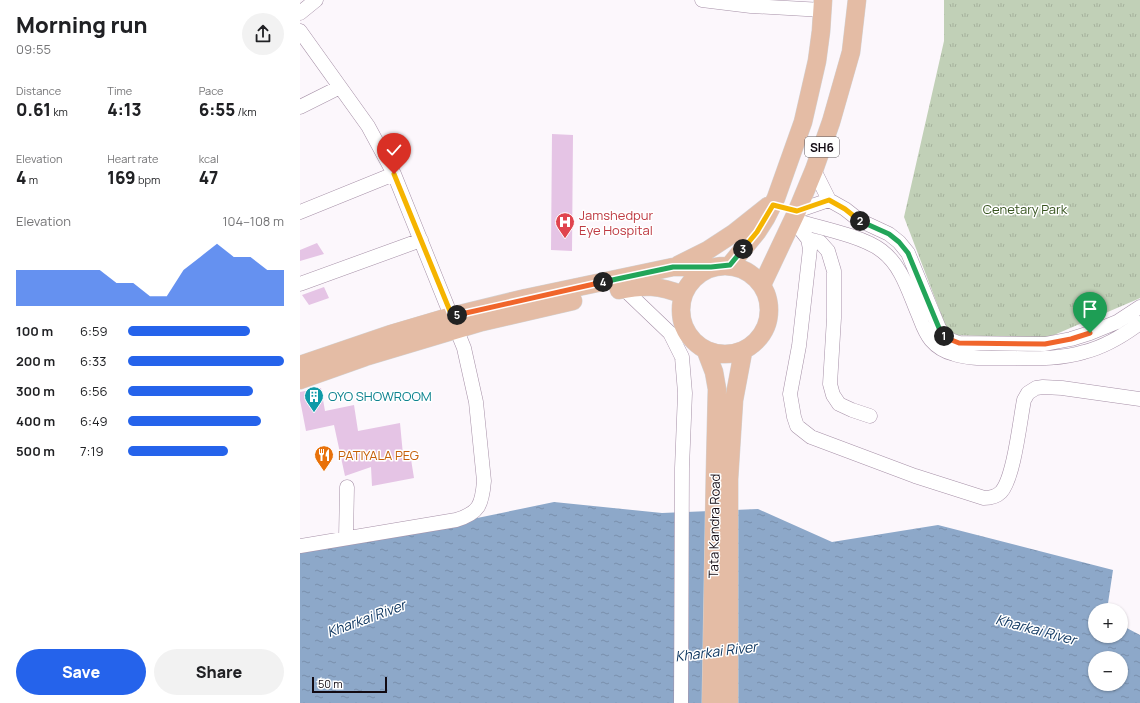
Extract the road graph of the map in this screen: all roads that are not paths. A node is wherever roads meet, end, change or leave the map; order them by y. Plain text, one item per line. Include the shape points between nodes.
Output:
1 (316, 0) edge
2 (702, 0) edge
3 (856, 0) edge
4 (751, 3) edge
5 (823, 5) edge
6 (300, 12) edge
7 (300, 32) edge
8 (340, 87) junction
9 (300, 107) edge
10 (814, 170) junction
11 (394, 174) junction
12 (829, 200) junction
13 (774, 202) junction
14 (300, 212) edge
15 (795, 215) junction
16 (881, 230) junction
17 (808, 239) junction
18 (421, 240) junction
19 (873, 246) junction
20 (730, 265) junction
21 (673, 267) junction
22 (711, 267) junction
23 (300, 284) edge
24 (762, 285) junction
25 (624, 289) junction
26 (683, 294) junction
27 (1140, 307) edge
28 (454, 323) junction
29 (1140, 323) edge
30 (706, 351) junction
31 (743, 352) junction
32 (300, 365) edge
33 (300, 380) edge
34 (1140, 400) edge
35 (870, 416) dead end
36 (722, 476) junction
37 (347, 487) dead end
38 (346, 538) junction
39 (300, 546) edge
40 (681, 703) edge
41 (711, 703) edge
42 (729, 703) edge

1 - 6 street
2 - 4 street
3 - 10 main road, SH6 via 851,52
4 - 5 street
5 - 13 main road, SH6 via 817,61 803,122
7 - 8 street
8 - 9 street
8 - 11 street via 368,126
10 - 12 street
10 - 15 main road, SH6
11 - 14 street
11 - 18 street
12 - 15 street
12 - 16 street via 859,220
13 - 15 main road
13 - 20 main road, SH6 via 757,232
13 - 21 main road via 734,234
15 - 17 street
15 - 19 street
15 - 24 main road, SH6
16 - 19 street
16 - 27 street via 899,242 908,253 939,328 949,339 959,343 1045,344 1071,339 1117,322
17 - 34 street via 810,249 799,346 790,394 797,426 812,437 915,476 991,498 1006,486 1011,472 1024,400 1028,393 1036,388 1062,388
17 - 35 street via 820,242 828,251 834,270 830,384 833,396 839,404
18 - 23 street
18 - 28 street
19 - 29 street via 881,250 898,268 931,340 954,354 970,358 1062,356 1097,347
20 - 22 main road
20 - 24 main road via 748,272
21 - 22 main road
21 - 28 main road via 526,298
22 - 26 main road via 694,278
24 - 31 main road via 769,303 768,322 759,340
25 - 26 main road via 658,286
25 - 28 main road via 489,321
25 - 40 street via 670,332 682,357 685,393 682,468
26 - 30 main road via 680,308 683,325 691,340
28 - 32 main road via 391,334
28 - 33 main road
28 - 38 street via 464,348 476,402 484,481 479,505 470,515 456,520
30 - 31 main road via 724,356
30 - 36 main road, Tata Kandra Road via 718,389
31 - 36 main road
36 - 41 main road, Tata Kandra Road
36 - 42 main road
37 - 38 street
38 - 39 street

